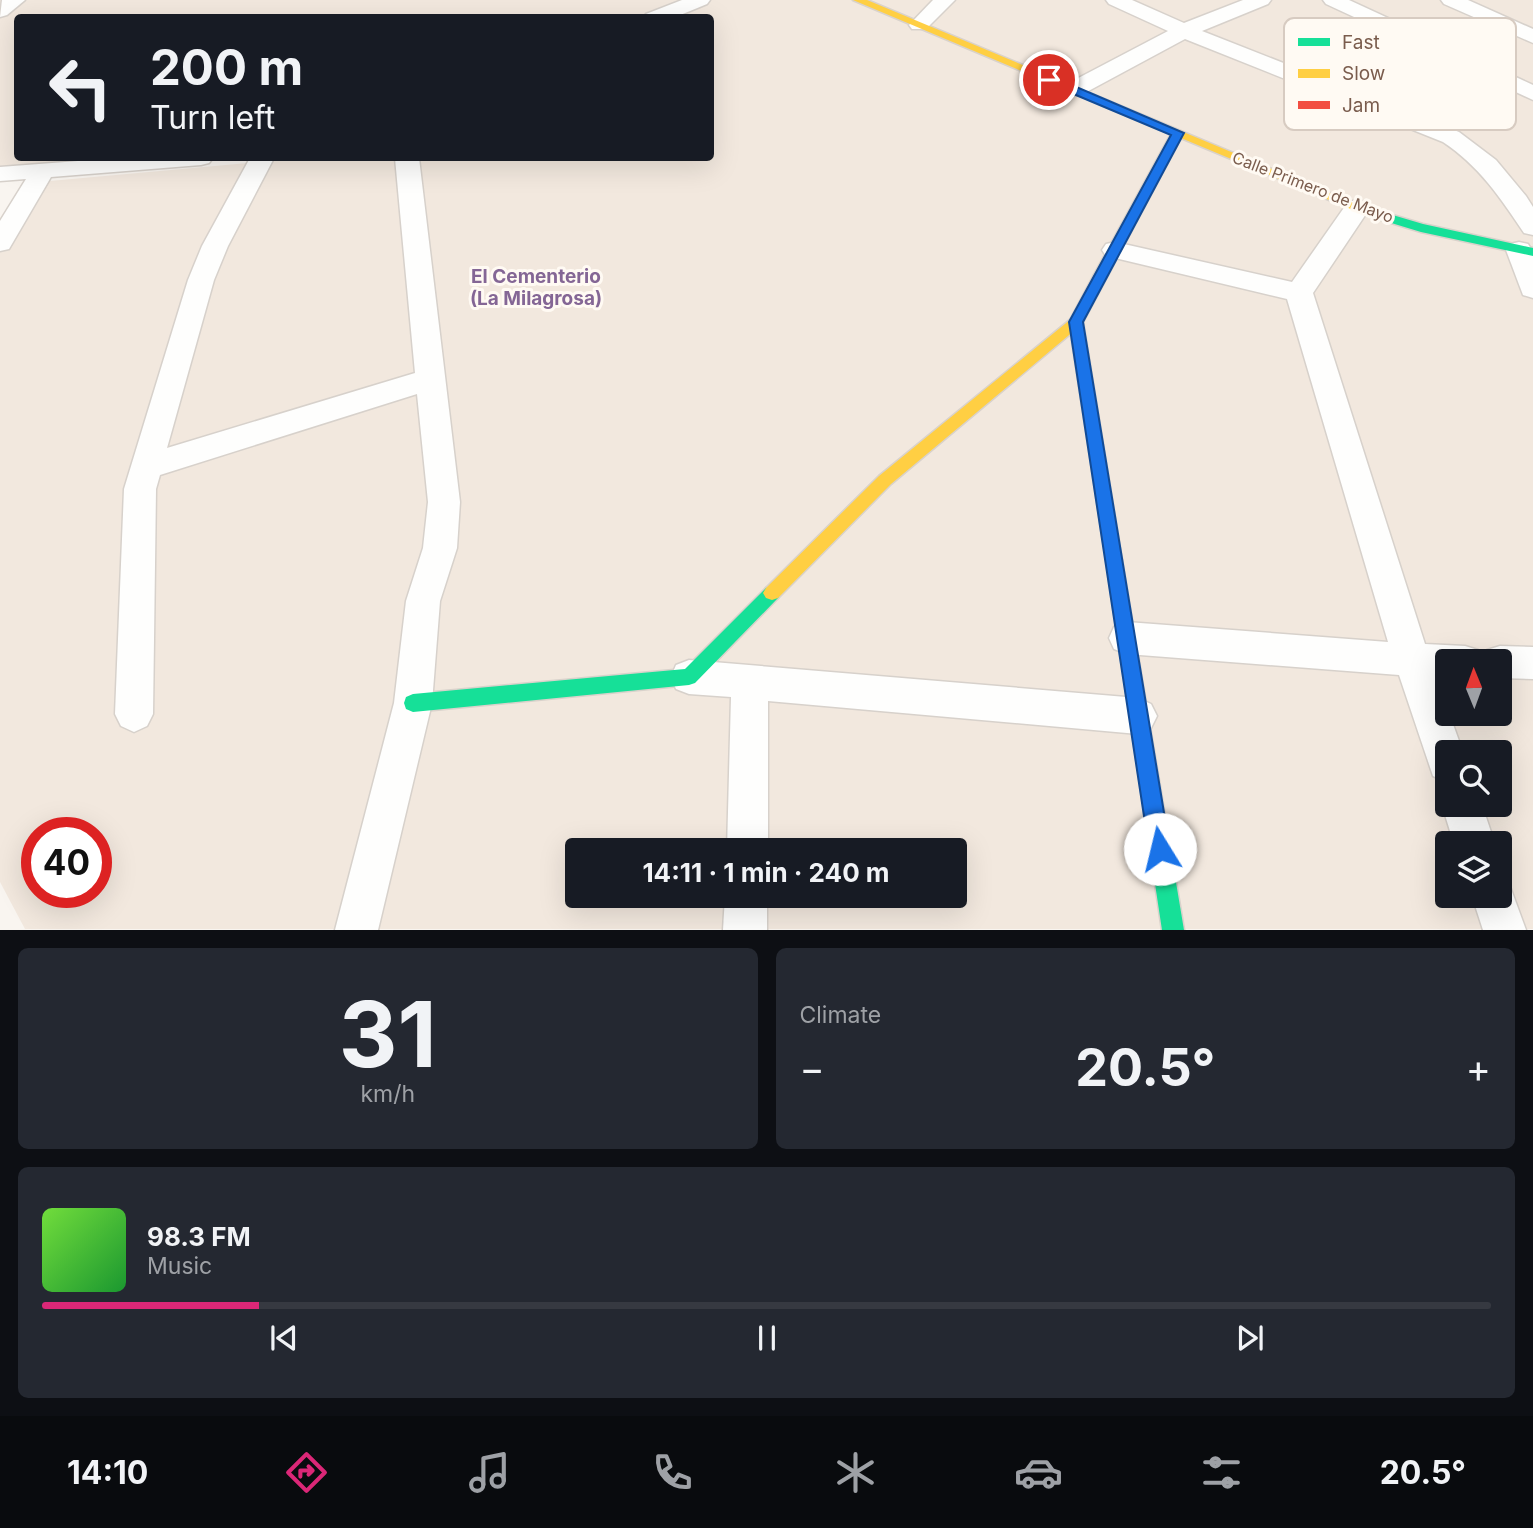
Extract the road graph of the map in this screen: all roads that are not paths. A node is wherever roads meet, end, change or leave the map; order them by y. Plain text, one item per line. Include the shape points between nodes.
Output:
1 (15, 0) edge
2 (700, 0) edge
3 (858, 0) edge
4 (944, 0) edge
5 (1116, 0) edge
6 (1261, 0) edge
7 (1333, 0) edge
8 (1451, 0) edge
9 (0, 11) edge
10 (663, 14) edge
11 (1372, 18) edge
12 (1491, 18) edge
13 (919, 25) junction
14 (1516, 29) edge
15 (1184, 31) junction
16 (1533, 37) edge
17 (1284, 71) edge
18 (1516, 85) edge
19 (1073, 90) junction
20 (1533, 93) edge
21 (1433, 130) edge
22 (1178, 133) junction
23 (167, 161) edge
24 (260, 161) edge
25 (407, 161) edge
26 (43, 172) junction
27 (0, 174) edge
28 (1357, 208) junction
29 (1533, 227) edge
30 (0, 243) edge
31 (1115, 250) junction
32 (1526, 251) edge
33 (1533, 289) edge
34 (1300, 293) junction
35 (1076, 322) junction
36 (430, 379) junction
37 (146, 467) junction
38 (1126, 638) junction
39 (1412, 660) junction
40 (1435, 661) edge
41 (1512, 662) edge
42 (1533, 663) edge
43 (689, 677) junction
44 (750, 681) junction
45 (413, 703) junction
46 (134, 715) dead end
47 (1138, 716) junction
48 (1439, 740) edge
49 (747, 838) edge
50 (746, 908) edge
51 (1497, 908) edge
52 (356, 929) edge
53 (745, 929) edge
54 (1172, 929) edge
55 (1505, 929) edge

1 - 9 street
2 - 10 street
3 - 13 street, Calle Primero de Mayo
4 - 13 street
5 - 15 street
6 - 15 street
7 - 11 street
8 - 12 street
13 - 19 street, Calle Primero de Mayo
14 - 16 street
15 - 17 street
15 - 19 street
18 - 20 street
19 - 22 street, Calle Primero de Mayo
21 - 29 street via 1464,145 1513,192
22 - 28 street, Calle Primero de Mayo
22 - 31 street
23 - 26 street
24 - 37 street via 201,280
25 - 36 street
26 - 27 street
26 - 30 street
28 - 32 street, Calle Primero de Mayo via 1420,228
28 - 34 street
31 - 34 street
31 - 35 street
32 - 33 street
34 - 39 street
35 - 38 street
35 - 43 street via 885,480
36 - 37 street
36 - 45 street via 444,502 440,548 423,601
37 - 46 street via 140,489
38 - 39 street
38 - 47 street
39 - 40 street
39 - 48 street
41 - 42 street
43 - 44 street
43 - 45 street
44 - 47 street
44 - 49 street
45 - 52 street
47 - 54 street
50 - 53 street
51 - 55 street

